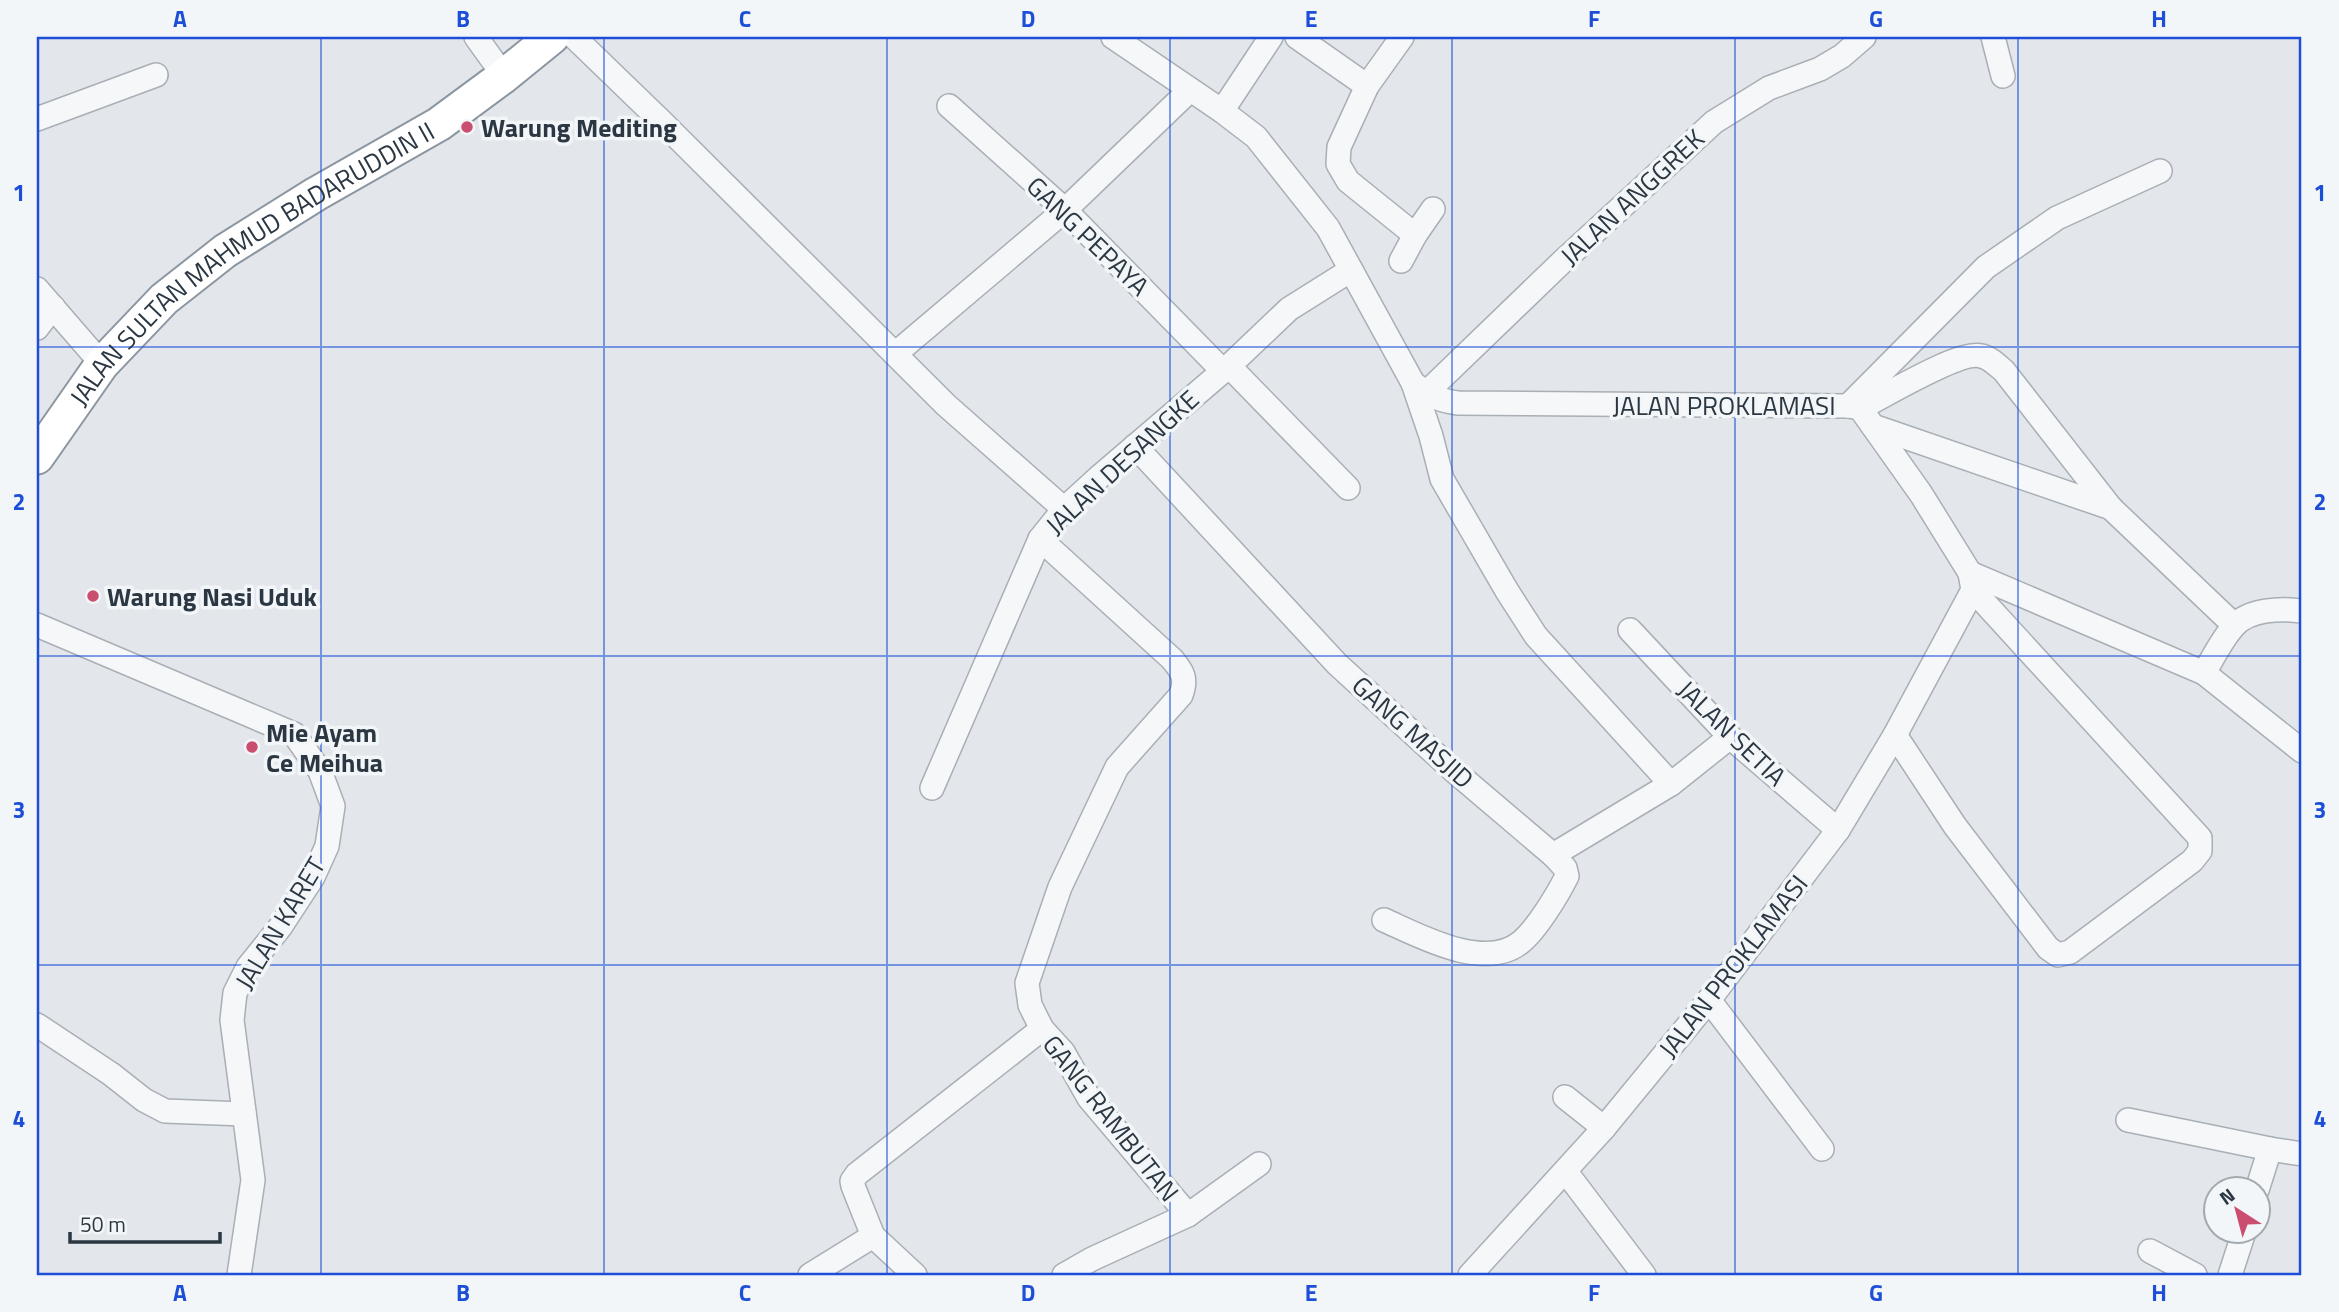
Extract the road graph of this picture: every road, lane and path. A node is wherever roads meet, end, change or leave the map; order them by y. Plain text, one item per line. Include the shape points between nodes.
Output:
1 (476, 37) edge
2 (552, 37) edge
3 (574, 37) edge
4 (1113, 37) edge
5 (1271, 37) edge
6 (1297, 37) edge
7 (1402, 37) edge
8 (1864, 37) edge
9 (1993, 37) edge
10 (156, 75) dead end
11 (504, 76) junction
12 (2003, 76) dead end
13 (1367, 86) junction
14 (1189, 90) junction
15 (949, 106) dead end
16 (1222, 111) junction
17 (37, 119) edge
18 (2160, 171) dead end
19 (1433, 209) dead end
20 (1065, 210) junction
21 (1415, 235) junction
22 (1401, 261) dead end
23 (1351, 270) junction
24 (37, 289) edge
25 (53, 307) junction
26 (37, 328) edge
27 (895, 354) junction
28 (102, 364) junction
29 (1226, 368) junction
30 (1420, 388) junction
31 (1861, 414) junction
32 (1135, 446) junction
33 (37, 457) edge
34 (1348, 488) dead end
35 (2111, 508) junction
36 (1064, 509) junction
37 (1040, 538) junction
38 (1972, 582) junction
39 (2302, 611) edge
40 (37, 625) edge
41 (2235, 625) junction
42 (1630, 630) dead end
43 (2204, 673) junction
44 (1895, 735) junction
45 (1730, 737) junction
46 (2302, 751) edge
47 (1671, 783) junction
48 (932, 788) dead end
49 (1838, 830) junction
50 (1553, 855) junction
51 (1384, 920) dead end
52 (1709, 1000) junction
53 (37, 1025) edge
54 (1042, 1029) junction
55 (1565, 1097) dead end
56 (244, 1114) junction
57 (2128, 1120) dead end
58 (1604, 1128) junction
59 (1822, 1149) dead end
60 (2270, 1149) junction
61 (2302, 1154) edge
62 (1259, 1164) dead end
63 (1566, 1172) junction
64 (2261, 1176) edge
65 (1188, 1215) junction
66 (873, 1236) junction
67 (2239, 1246) edge
68 (2150, 1251) dead end
69 (239, 1275) edge
70 (810, 1275) edge
71 (915, 1275) edge
72 (1064, 1275) edge
73 (1470, 1275) edge
74 (1644, 1275) edge
75 (2195, 1275) edge
76 (2230, 1275) edge

1 - 11 street
2 - 11 highway, JALAN SULTAN MAHMUD BADARUDDIN II
3 - 27 street
4 - 14 street
5 - 16 street
6 - 13 street
7 - 13 street
8 - 30 street, JALAN ANGGREK via 1820,69 1769,88 1714,122
9 - 12 street
10 - 17 street
11 - 28 highway, JALAN SULTAN MAHMUD BADARUDDIN II via 439,124 225,251 163,299
13 - 21 street via 1339,147 1338,164 1348,181
14 - 16 street
14 - 20 street
15 - 20 street, GANG PEPAYA
16 - 23 street via 1256,137 1328,228
18 - 31 street via 2057,218 1986,267
19 - 21 street
20 - 27 street
20 - 29 street, GANG PEPAYA
21 - 22 street
23 - 29 street, JALAN DESANGKE via 1289,309
23 - 30 street
24 - 25 street
25 - 26 street
25 - 28 street
27 - 36 street
28 - 33 highway, JALAN SULTAN MAHMUD BADARUDDIN II
29 - 32 street, JALAN DESANGKE
29 - 34 street, GANG PEPAYA
30 - 31 street, JALAN PROKLAMASI via 1442,402 1458,403
30 - 47 street via 1442,479 1507,592 1536,636
31 - 35 street
31 - 35 street via 1949,362 1984,356 2004,371
31 - 38 street, JALAN PROKLAMASI via 1921,494
32 - 36 street, JALAN DESANGKE
32 - 50 street, GANG MASJID via 1337,664
35 - 41 street
36 - 37 street, JALAN DESANGKE
37 - 48 street, JALAN DESANGKE
37 - 54 street, GANG RAMBUTAN via 1172,659 1183,673 1185,685 1117,768 1060,887 1027,983 1030,1005
38 - 43 street
38 - 44 street, JALAN PROKLAMASI
38 - 44 street via 2200,838 2200,851 2070,952 2058,955 1955,826
39 - 41 street via 2269,611
40 - 56 street, JALAN KARET via 294,734 320,771 333,806 327,846 313,877 248,967 235,993 232,1020
41 - 43 street
42 - 45 street, JALAN SETIA
43 - 46 street
44 - 49 street, JALAN PROKLAMASI
45 - 47 street
45 - 49 street, JALAN SETIA
47 - 50 street
49 - 52 street, JALAN PROKLAMASI
50 - 51 street via 1567,876 1545,912 1512,948 1479,953 1451,949
52 - 58 street, JALAN PROKLAMASI
52 - 59 street
53 - 56 street via 165,1111
54 - 65 street, GANG RAMBUTAN via 1063,1052 1089,1098
54 - 66 street via 852,1181
55 - 58 street
56 - 69 street, JALAN KARET via 253,1180
57 - 60 street
58 - 63 street, JALAN PROKLAMASI
60 - 61 street
60 - 64 street
62 - 65 street
63 - 73 street, JALAN PROKLAMASI
63 - 74 street
65 - 72 street
66 - 70 street
66 - 71 street
67 - 76 street
68 - 75 street

